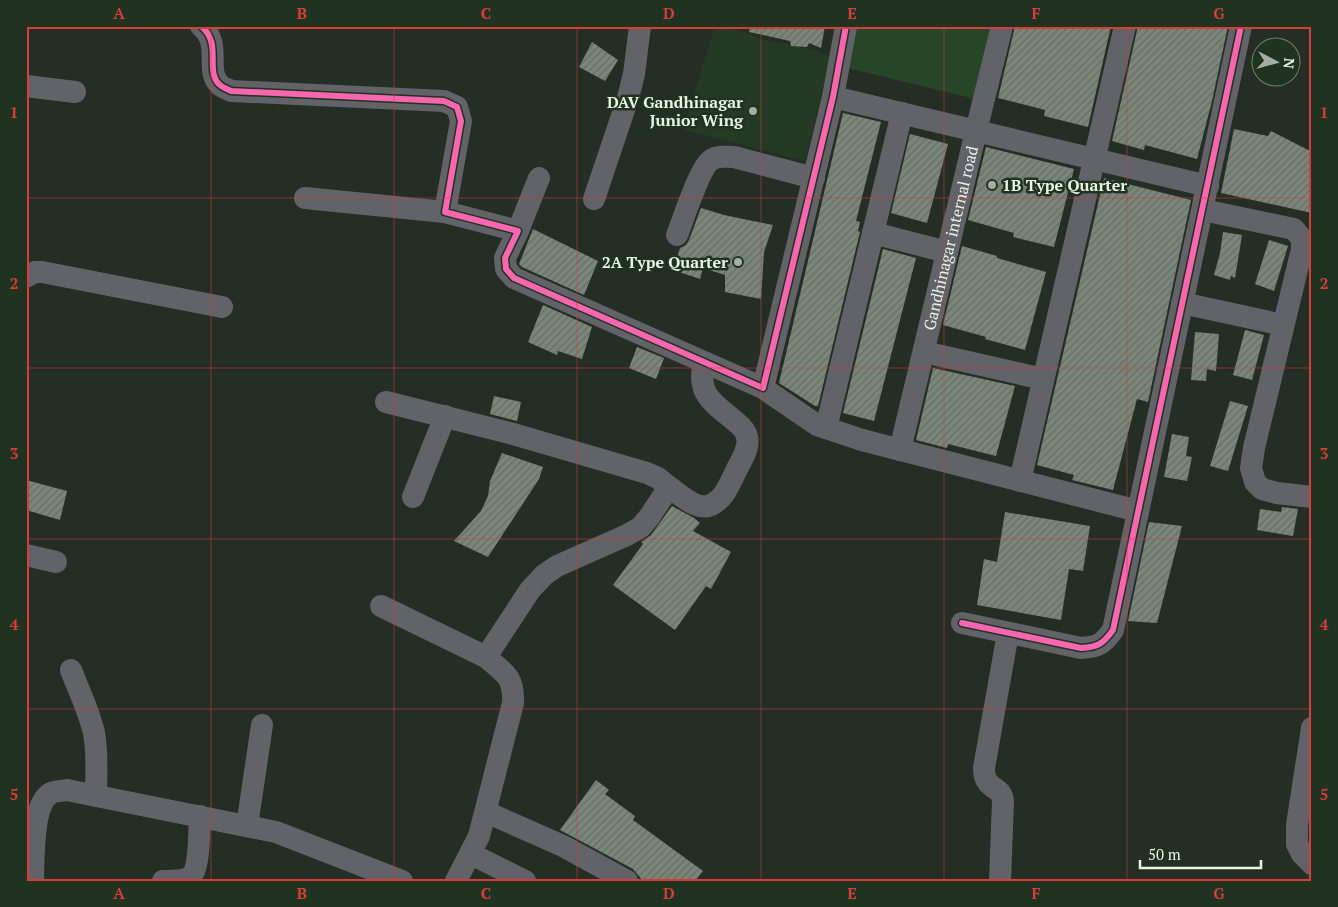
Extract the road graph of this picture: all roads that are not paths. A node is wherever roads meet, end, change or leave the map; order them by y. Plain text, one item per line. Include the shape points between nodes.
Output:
1 (201, 26) edge
2 (640, 26) edge
3 (846, 26) edge
4 (1002, 26) edge
5 (1125, 26) edge
6 (1241, 26) edge
7 (26, 86) edge
8 (75, 92) dead end
9 (832, 97) junction
10 (902, 113) junction
11 (976, 130) junction
12 (1093, 159) junction
13 (539, 178) dead end
14 (814, 178) junction
15 (1208, 186) junction
16 (305, 198) dead end
17 (594, 199) dead end
18 (1203, 210) junction
19 (445, 212) junction
20 (518, 231) junction
21 (873, 233) junction
22 (677, 235) dead end
23 (947, 252) junction
24 (26, 277) edge
25 (1303, 286) edge
26 (1182, 303) junction
27 (222, 307) dead end
28 (1283, 325) junction
29 (924, 352) junction
30 (704, 363) junction
31 (1043, 379) junction
32 (763, 388) junction
33 (386, 402) dead end
34 (445, 416) junction
35 (826, 428) junction
36 (900, 450) junction
37 (1020, 481) junction
38 (669, 486) junction
39 (412, 497) dead end
40 (1312, 497) edge
41 (1138, 511) junction
42 (26, 554) edge
43 (56, 562) dead end
44 (381, 606) dead end
45 (962, 623) dead end
46 (1008, 633) junction
47 (486, 657) junction
48 (71, 670) dead end
49 (262, 725) dead end
50 (1312, 728) edge
51 (96, 796) junction
52 (34, 805) edge
53 (486, 812) junction
54 (200, 816) junction
55 (248, 826) junction
56 (471, 854) junction
57 (1312, 864) edge
58 (32, 881) edge
59 (163, 881) edge
60 (402, 881) edge
61 (456, 881) edge
62 (525, 881) edge
63 (627, 881) edge
64 (1000, 881) edge

1 - 19 street via 212,41 213,73 219,85 231,91 444,101 457,107 461,121
2 - 17 street via 628,98
3 - 9 street
4 - 11 street, Gandhinagar internal road
5 - 12 street
6 - 15 street
7 - 8 street
9 - 10 street
9 - 14 street
10 - 11 street
10 - 21 street
11 - 12 street
11 - 23 street, Gandhinagar internal road
12 - 15 street
12 - 31 street
13 - 20 street
14 - 22 street via 734,157 721,156 710,160
14 - 32 street
15 - 18 street
16 - 19 street
18 - 25 street via 1294,229 1302,239
18 - 26 street
19 - 20 street
20 - 30 street via 505,258 506,269 514,278
21 - 23 street
21 - 35 street
23 - 29 street, Gandhinagar internal road
24 - 27 street via 42,272
25 - 28 street
26 - 28 street
26 - 41 street
28 - 40 street via 1251,468 1255,482 1262,488
29 - 31 street
29 - 36 street, Gandhinagar internal road
30 - 32 street
30 - 38 street via 701,376 707,397 742,427 747,437 746,450 723,497 711,505 702,507 690,502
31 - 37 street
32 - 35 street
33 - 34 street
34 - 38 street via 647,473
34 - 39 street
35 - 36 street
36 - 37 street
37 - 41 street
38 - 47 street via 641,527 556,566 544,575 530,590
41 - 46 street via 1113,630 1106,641 1094,647 1081,648
42 - 43 street
44 - 47 street
45 - 46 street
46 - 64 street via 984,768 985,779 997,788 1003,801
47 - 53 street via 509,677 513,703
48 - 51 street via 94,734
49 - 55 street
50 - 57 street via 1297,825 1298,844
51 - 52 street via 67,790 51,793
51 - 54 street
52 - 58 street
53 - 56 street
53 - 63 street via 563,846
54 - 55 street
54 - 59 street via 196,868 184,880
55 - 60 street via 276,832
56 - 61 street
56 - 62 street

